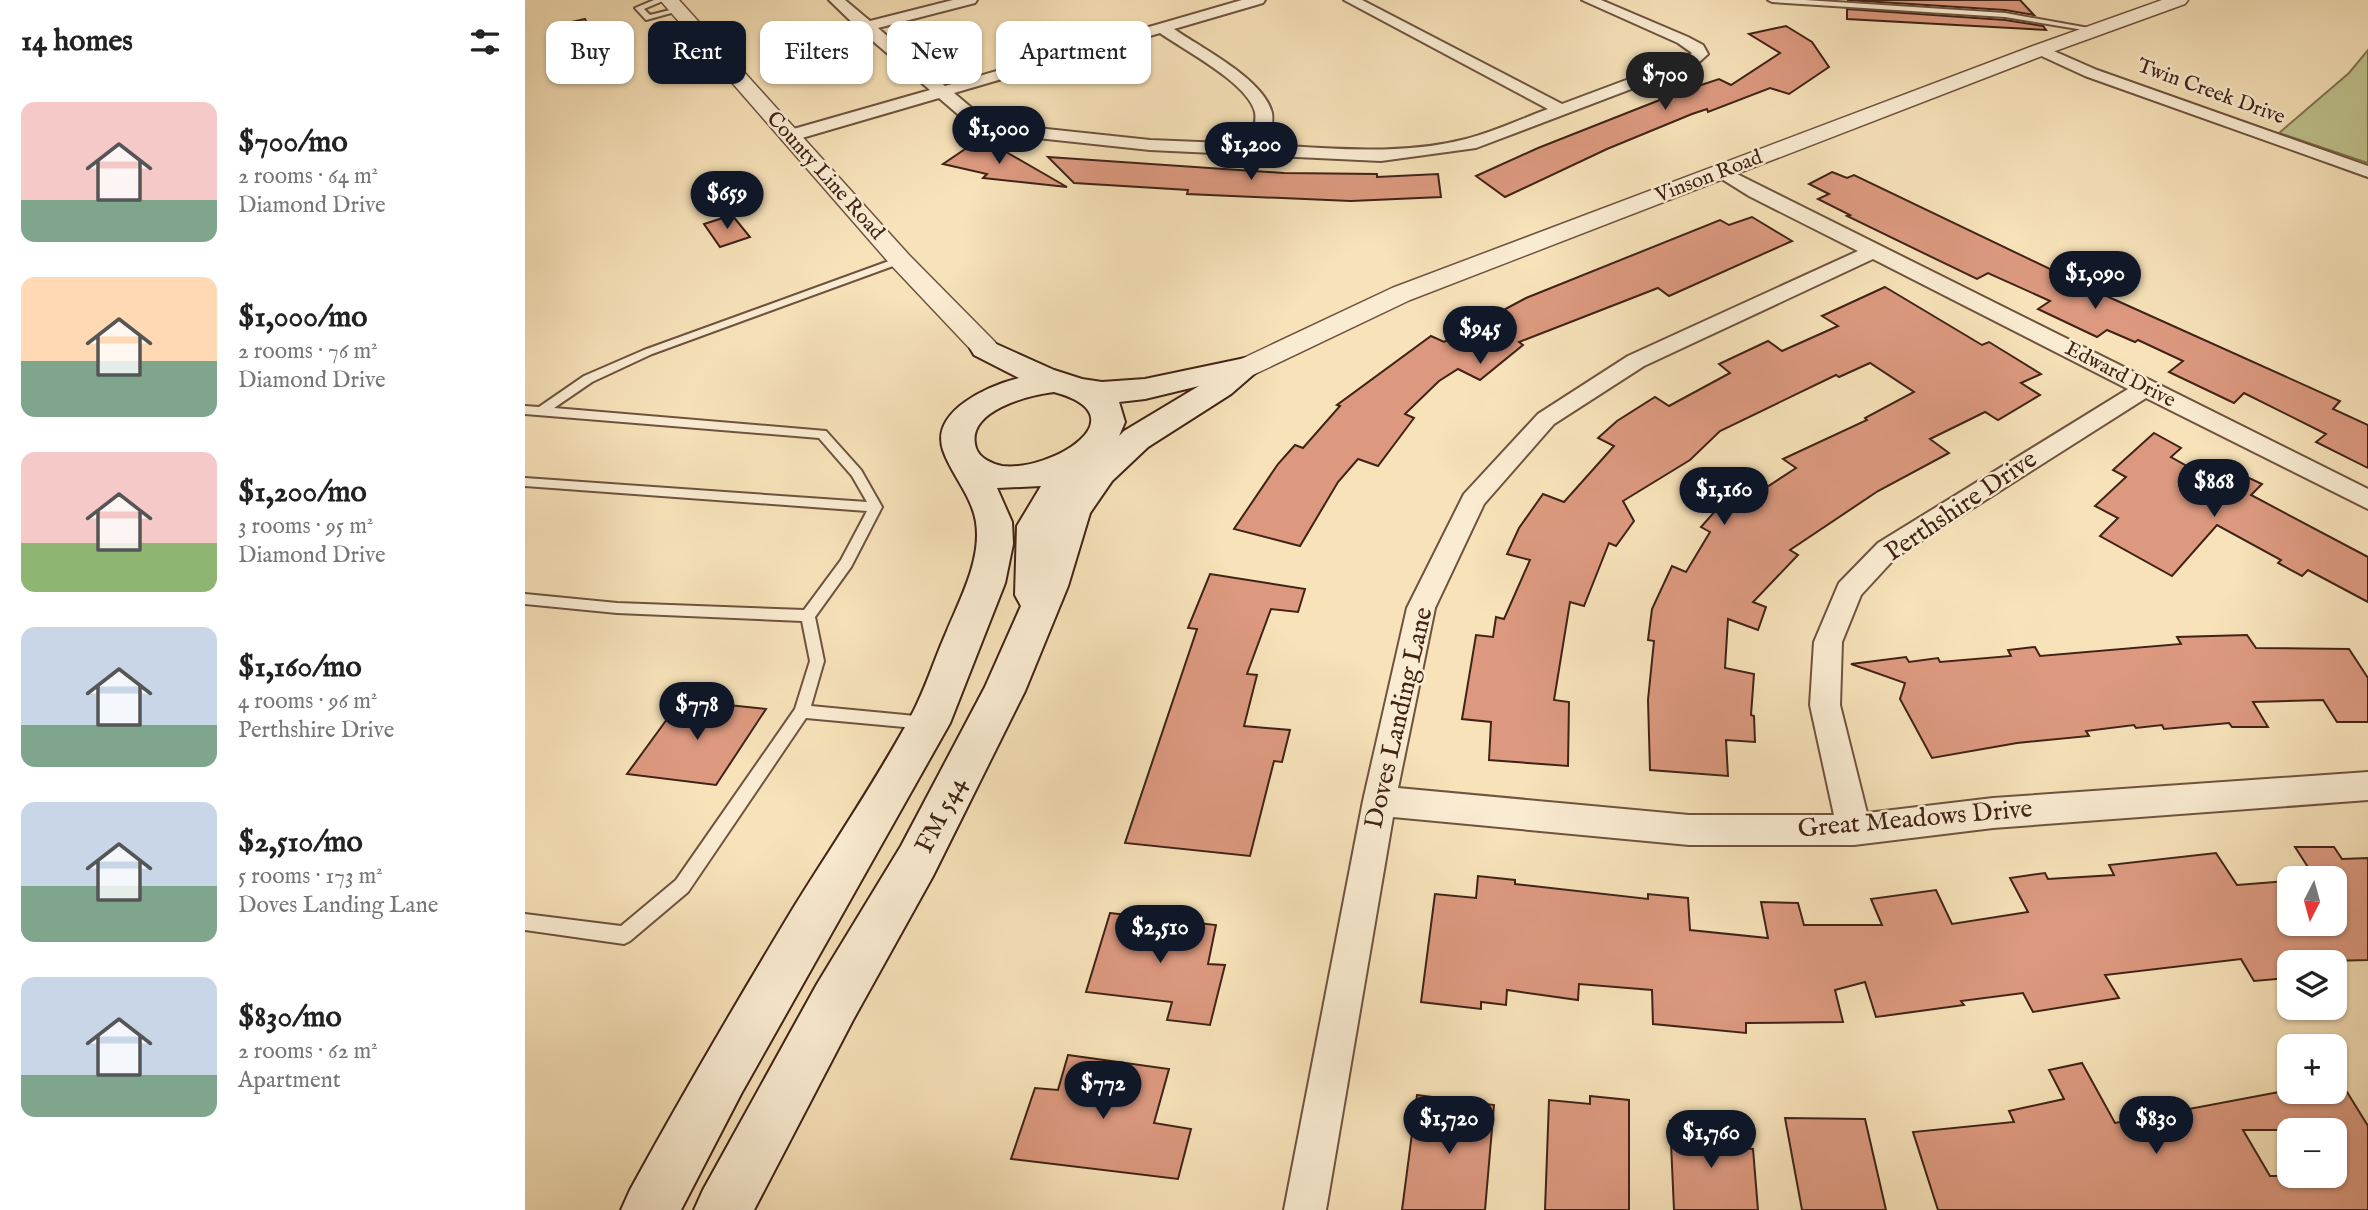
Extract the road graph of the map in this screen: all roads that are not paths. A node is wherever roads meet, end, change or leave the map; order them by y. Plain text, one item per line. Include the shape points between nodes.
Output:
1 (836, 0) edge
2 (969, 0) edge
3 (1258, 0) edge
4 (1351, 0) edge
5 (1588, 0) edge
6 (1772, 0) edge
7 (2179, 0) edge
8 (669, 3) edge
9 (859, 21) edge
10 (873, 25) edge
11 (1162, 27) junction
12 (2096, 30) junction
13 (873, 34) edge
14 (2040, 50) junction
15 (943, 91) junction
16 (1562, 110) junction
17 (789, 136) junction
18 (1256, 151) junction
19 (1723, 172) junction
20 (2368, 172) edge
21 (1874, 251) junction
22 (901, 260) junction
23 (985, 348) junction
24 (1245, 368) junction
25 (1054, 383) junction
26 (2145, 388) junction
27 (1091, 392) junction
28 (983, 404) junction
29 (525, 410) edge
30 (543, 411) junction
31 (1101, 442) junction
32 (964, 460) junction
33 (1072, 465) junction
34 (525, 482) edge
35 (2368, 500) edge
36 (876, 507) junction
37 (525, 599) edge
38 (808, 616) junction
39 (1033, 621) junction
40 (802, 710) junction
41 (929, 723) junction
42 (2368, 786) edge
43 (1379, 801) junction
44 (1854, 830) junction
45 (525, 922) edge
46 (650, 1210) edge
47 (723, 1210) edge
48 (1305, 1210) edge

1 - 9 street
2 - 10 street
3 - 11 street
4 - 16 street
5 - 16 street via 1683,40 1700,54
6 - 12 lane via 2005,15
7 - 12 street, Vinson Road
8 - 17 street, County Line Road
11 - 15 street
11 - 18 street via 1246,85 1263,110
12 - 14 street, Vinson Road
13 - 15 street
14 - 19 street, Vinson Road
14 - 20 street, Twin Creek Drive via 2091,73
15 - 17 street
15 - 18 street via 974,119 1008,130
16 - 18 street via 1469,144 1427,151 1381,156
17 - 22 street, County Line Road
19 - 21 street, Edward Drive
19 - 24 street, Vinson Road via 1401,294
21 - 26 street, Edward Drive
21 - 43 street, Doves Landing Lane via 1636,361 1546,419 1482,490 1421,608
22 - 23 street, County Line Road
22 - 30 lane via 648,352 588,379
23 - 25 main road
23 - 28 main road via 993,377
24 - 27 main road via 1145,390
24 - 31 main road via 1125,421
24 - 39 main road, FM 544 via 1136,439 1100,473 1073,511
25 - 27 main road
25 - 28 main road via 1018,388
26 - 35 street, Edward Drive
26 - 44 street, Perthshire Drive via 1887,550 1849,590 1828,642 1825,705
27 - 31 main road via 1108,414
28 - 32 main road via 968,417 958,438
29 - 30 lane
30 - 36 lane via 822,434 857,473
31 - 33 main road
32 - 33 main road via 979,472 1007,478 1040,476
32 - 41 main road, FM 544 via 989,506 995,544 986,583
33 - 39 main road via 1035,526
34 - 36 lane
36 - 38 lane via 846,563
37 - 38 lane
38 - 40 lane via 817,662
39 - 47 main road, FM 544 via 1004,691 917,861
40 - 41 lane
40 - 45 lane via 682,886 624,935
41 - 46 main road, FM 544 via 722,1074
42 - 44 street, Great Meadows Drive via 1993,813
43 - 44 street, Great Meadows Drive via 1689,830
43 - 48 street, Doves Landing Lane

